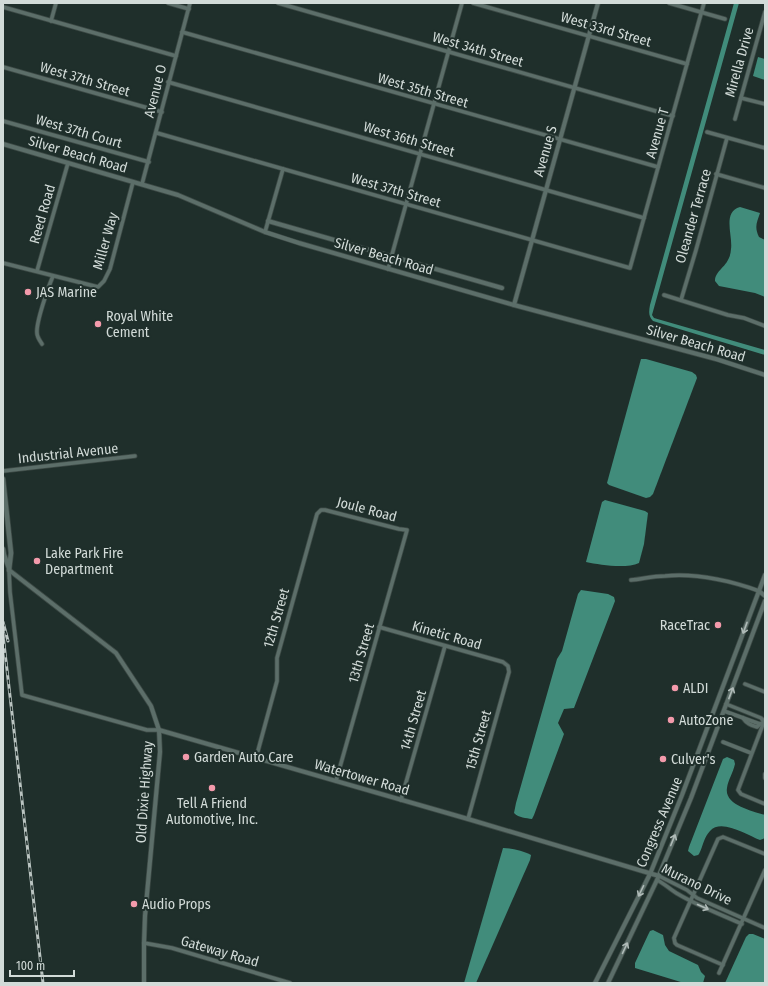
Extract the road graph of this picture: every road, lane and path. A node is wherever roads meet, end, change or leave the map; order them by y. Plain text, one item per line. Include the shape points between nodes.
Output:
1 (56, 3) edge
2 (168, 3) edge
3 (190, 3) edge
4 (278, 3) edge
5 (462, 3) edge
6 (473, 3) edge
7 (598, 3) edge
8 (669, 3) edge
9 (704, 3) edge
10 (3, 8) edge
11 (189, 9) junction
12 (702, 12) junction
13 (765, 12) edge
14 (725, 19) dead end
15 (51, 21) junction
16 (182, 32) junction
17 (588, 36) junction
18 (448, 52) junction
19 (176, 56) junction
20 (687, 64) junction
21 (3, 67) edge
22 (168, 82) junction
23 (574, 88) junction
24 (741, 98) junction
25 (434, 104) junction
26 (765, 104) edge
27 (162, 112) junction
28 (673, 116) junction
29 (735, 119) dead end
30 (3, 121) edge
31 (707, 132) dead end
32 (156, 133) junction
33 (727, 138) junction
34 (559, 140) junction
35 (3, 144) edge
36 (765, 148) edge
37 (420, 154) junction
38 (149, 162) junction
39 (68, 163) junction
40 (658, 168) junction
41 (283, 169) junction
42 (716, 174) junction
43 (132, 182) junction
44 (142, 184) junction
45 (765, 188) edge
46 (545, 190) junction
47 (406, 204) junction
48 (644, 218) junction
49 (268, 221) junction
50 (265, 232) junction
51 (531, 240) junction
52 (392, 256) junction
53 (3, 263) edge
54 (630, 268) joint
55 (388, 269) junction
56 (37, 271) junction
57 (53, 276) junction
58 (502, 288) dead end
59 (664, 295) dead end
60 (680, 300) junction
61 (514, 305) junction
62 (765, 326) edge
63 (42, 344) dead end
64 (765, 375) edge
65 (135, 456) dead end
66 (3, 471) edge
67 (3, 479) edge
68 (322, 510) joint
69 (407, 530) joint
70 (3, 549) edge
71 (3, 567) edge
72 (9, 570) junction
73 (765, 575) edge
74 (631, 580) dead end
75 (759, 591) junction
76 (765, 591) edge
77 (765, 596) edge
78 (765, 600) edge
79 (380, 627) junction
80 (445, 646) junction
81 (508, 666) joint
82 (745, 684) dead end
83 (765, 692) edge
84 (726, 704) junction
85 (724, 711) junction
86 (763, 722) edge
87 (159, 730) junction
88 (723, 742) dead end
89 (751, 753) junction
90 (256, 758) junction
91 (765, 774) edge
92 (765, 778) edge
93 (336, 781) junction
94 (401, 800) junction
95 (765, 804) edge
96 (468, 819) junction
97 (765, 854) edge
98 (765, 870) edge
99 (650, 874) junction
100 (658, 878) junction
101 (693, 895) junction
102 (690, 901) junction
103 (744, 919) junction
104 (742, 924) junction
105 (765, 927) edge
106 (144, 943) junction
107 (723, 965) junction
108 (719, 973) dead end
109 (144, 983) edge
110 (290, 983) edge
111 (595, 983) edge
112 (608, 983) edge

1 - 15 street
2 - 11 street
3 - 11 street, Avenue O
4 - 18 street, West 34th Street
5 - 18 street
6 - 17 street, West 33rd Street
7 - 17 street, Avenue S
8 - 12 street
9 - 12 street, Avenue T
10 - 15 street
11 - 16 street, Avenue O
12 - 14 street
12 - 20 street, Avenue T
13 - 24 street, Mirella Drive
15 - 19 street
16 - 19 street, Avenue O
16 - 25 street, West 35th Street
17 - 20 street, West 33rd Street
17 - 23 street, Avenue S
18 - 23 street, West 34th Street
18 - 25 street
19 - 22 street, Avenue O
20 - 28 street, Avenue T
21 - 27 street, West 37th Street
22 - 27 street, Avenue O
22 - 37 street, West 36th Street
23 - 28 street, West 34th Street
23 - 34 street, Avenue S
24 - 26 street
24 - 29 street, Mirella Drive
25 - 34 street, West 35th Street
25 - 37 street
27 - 32 street, Avenue O
28 - 40 street, Avenue T
30 - 38 street, West 37th Court
31 - 33 street
32 - 38 street, Avenue O
32 - 41 street, West 37th Street
33 - 36 street
33 - 42 street, Oleander Terrace
34 - 40 street, West 35th Street
34 - 46 street, Avenue S
35 - 39 street, Silver Beach Road
37 - 46 street, West 36th Street
37 - 47 street
38 - 44 street, Avenue O
39 - 43 street, Silver Beach Road
39 - 56 street, Reed Road
40 - 48 street, Avenue T
41 - 47 street, West 37th Street
41 - 49 street
42 - 45 street
42 - 60 street, Oleander Terrace
43 - 44 street, Silver Beach Road
43 - 57 street, Miller Way via 110,269 104,281 98,287
44 - 50 street, Silver Beach Road via 178,195
46 - 48 street, West 36th Street
46 - 51 street, Avenue S
47 - 51 street, West 37th Street
47 - 52 street
48 - 54 street, Avenue T
49 - 50 street
49 - 52 street, Silver Beach Road
50 - 55 street, Silver Beach Road
51 - 54 street, West 37th Street
51 - 61 street, Avenue S
52 - 55 street
52 - 58 street, Silver Beach Road
53 - 56 street
55 - 61 street, Silver Beach Road
56 - 57 street
57 - 63 street via 37,327 37,335
59 - 60 street
60 - 62 street
61 - 64 street, Silver Beach Road via 716,359
65 - 66 street, Industrial Avenue
67 - 72 main road via 11,553
68 - 69 street, Joule Road
68 - 90 street, 12th Street via 317,514 277,658 277,681
69 - 79 street, 13th Street
70 - 72 main road
71 - 72 main road
72 - 87 street, Old Dixie Highway via 116,653 151,706
72 - 87 street, Watertower Road via 22,695 146,730
73 - 75 street, Congress Avenue
74 - 75 street via 663,576 701,576 725,580
75 - 76 street
75 - 77 street
75 -> 99 street, Congress Avenue
84 -> 78 street, Congress Avenue
79 - 80 street, Kinetic Road
79 - 93 street, 13th Street
80 - 81 street, Kinetic Road via 503,662
80 - 94 street, 14th Street
81 - 96 street, 15th Street via 509,672
82 - 83 street
84 - 85 street, Congress Avenue
84 - 86 street via 761,718
85 - 86 street
100 -> 85 street, Congress Avenue
86 - 89 street
87 - 90 street, Watertower Road
87 - 106 street, Old Dixie Highway via 158,784
88 - 89 street
89 - 95 street via 738,790 741,794
90 - 93 street, Watertower Road
91 - 92 street
93 - 94 street, Watertower Road
94 - 96 street, Watertower Road
96 - 99 street, Watertower Road
97 - 101 street via 720,837
98 - 103 street
99 - 100 street, Murano Drive
99 -> 111 street, Congress Avenue
100 - 101 street, Murano Drive via 668,880
100 - 102 street, Murano Drive
112 -> 100 street, Congress Avenue
101 - 102 street
101 - 103 street, Murano Drive
102 -> 104 street, Murano Drive
102 - 107 street via 674,938 675,943
103 - 104 street
103 - 105 street, Murano Drive
104 - 107 street
106 - 109 street, Old Dixie Highway
106 - 110 street, Gateway Road via 172,948
107 - 108 street

